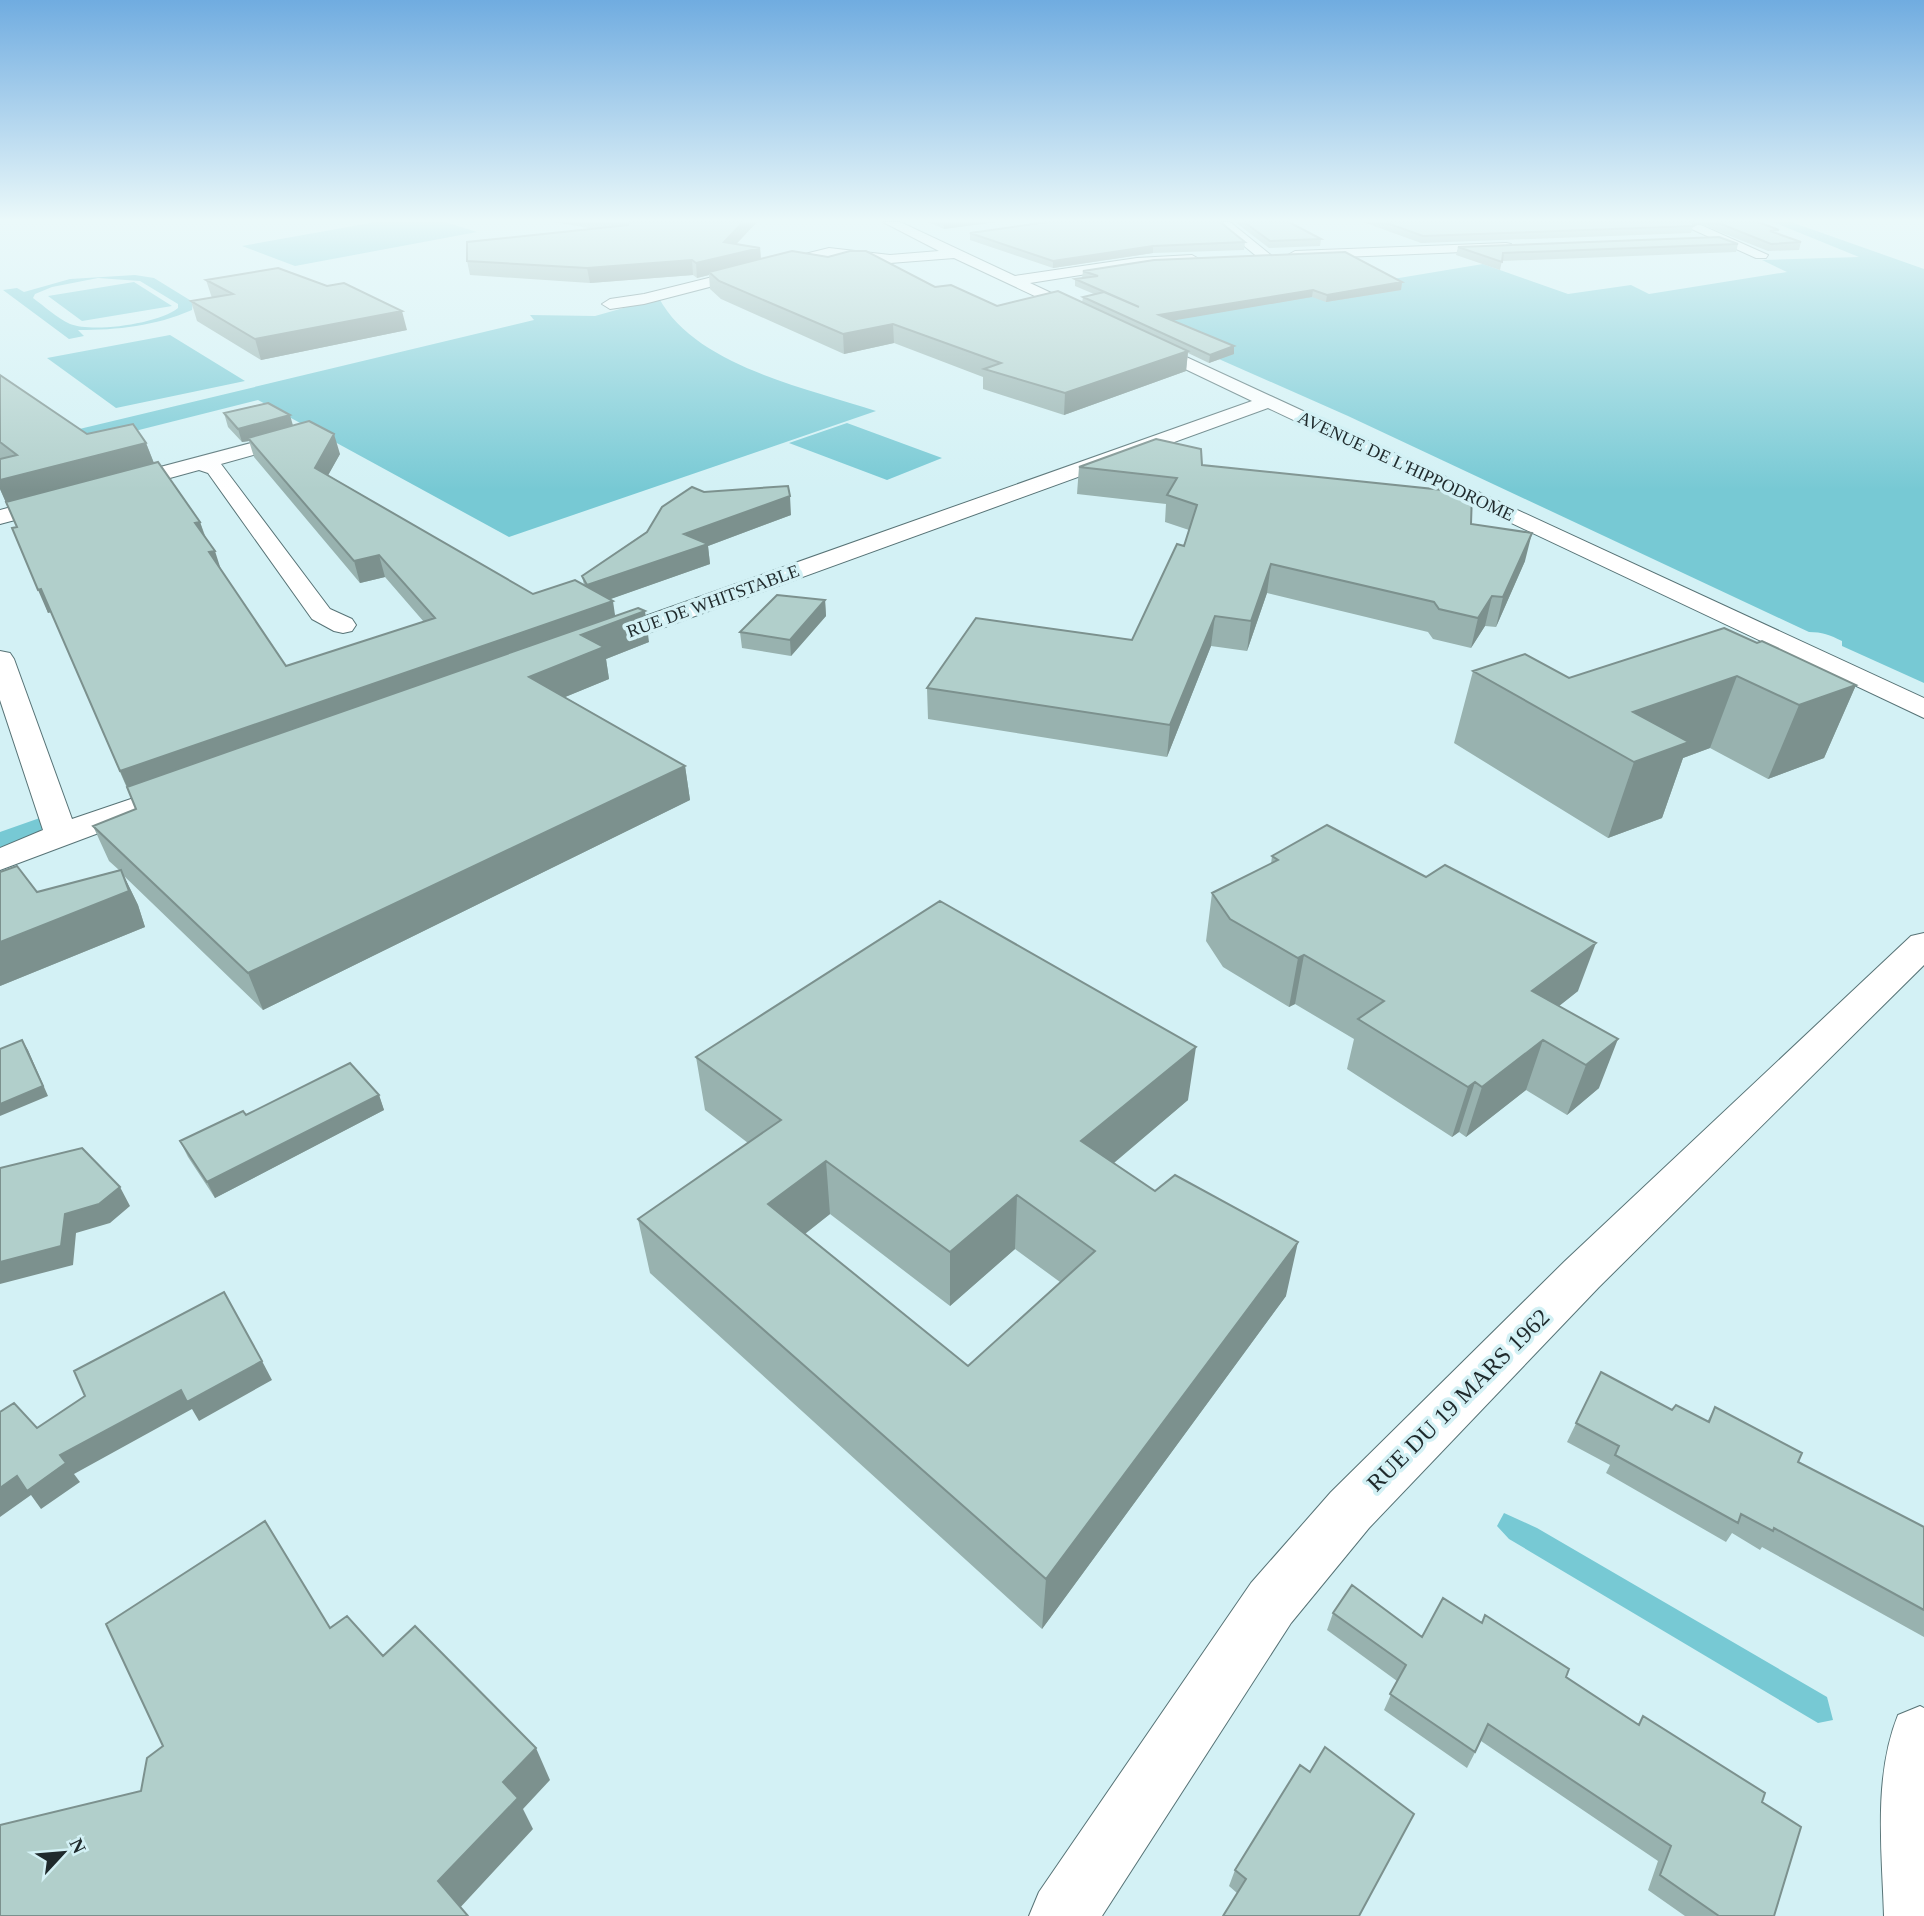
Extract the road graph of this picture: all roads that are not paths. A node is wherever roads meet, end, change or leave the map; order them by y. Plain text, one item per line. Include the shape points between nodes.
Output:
1 (1078, 311) edge
2 (1108, 325) edge
3 (1126, 334) edge
4 (1269, 401) junction
5 (306, 434) edge
6 (202, 463) junction
7 (102, 490) edge
8 (79, 496) edge
9 (0, 517) edge
10 (343, 625) dead end
11 (574, 651) edge
12 (0, 659) edge
13 (1924, 709) edge
14 (200, 785) edge
15 (61, 834) junction
16 (0, 860) edge
17 (1924, 944) edge
18 (1920, 1737) dead end
19 (1063, 1916) edge
20 (1918, 1916) edge

1 - 2 street
3 - 4 street, AVENUE DE L'HIPPODROME
4 - 11 street, RUE DE WHITSTABLE
4 - 13 street, AVENUE DE L'HIPPODROME
5 - 6 street
6 - 7 street
6 - 10 street via 224,479 321,614
8 - 9 street
12 - 15 street
14 - 15 street
15 - 16 street
17 - 19 street, RUE DU 19 MARS 1962 via 1582,1274 1350,1510 1271,1603
18 - 20 street via 1913,1815

